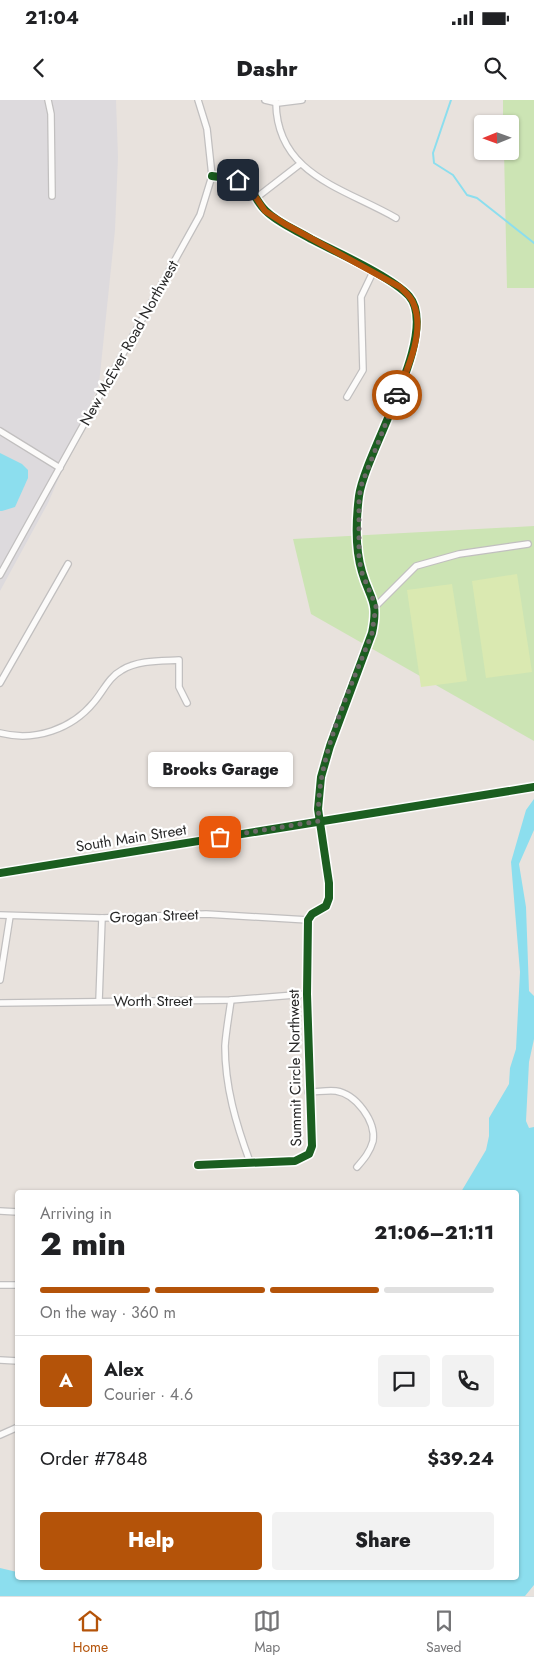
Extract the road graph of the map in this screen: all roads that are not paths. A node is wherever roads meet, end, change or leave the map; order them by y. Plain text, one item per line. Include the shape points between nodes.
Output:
1 (48, 100) edge
2 (198, 100) edge
3 (265, 100) edge
4 (302, 100) edge
5 (276, 103) junction
6 (300, 164) junction
7 (212, 176) junction
8 (52, 196) dead end
9 (256, 198) junction
10 (396, 218) dead end
11 (373, 272) junction
12 (347, 397) dead end
13 (0, 431) edge
14 (60, 468) junction
15 (528, 544) dead end
16 (68, 564) dead end
17 (0, 575) edge
18 (376, 606) junction
19 (2, 674) edge
20 (0, 683) edge
21 (188, 703) dead end
22 (0, 733) edge
23 (533, 787) edge
24 (319, 821) junction
25 (0, 873) edge
26 (0, 916) edge
27 (10, 916) junction
28 (102, 918) junction
29 (308, 920) junction
30 (2, 958) edge
31 (0, 980) edge
32 (307, 994) junction
33 (231, 1000) junction
34 (100, 1001) junction
35 (0, 1003) edge
36 (308, 1092) junction
37 (250, 1162) junction
38 (198, 1165) dead end
39 (357, 1167) dead end
40 (0, 1211) edge
41 (15, 1212) edge
42 (0, 1285) edge
43 (15, 1285) edge
44 (0, 1360) edge
45 (15, 1361) edge
46 (15, 1428) edge
47 (0, 1435) edge

1 - 8 street
2 - 7 street, New McEver Road Northwest via 207,129
3 - 5 street
4 - 5 street
5 - 6 street via 276,122 289,150
6 - 9 street
6 - 10 street via 337,189
7 - 9 street via 238,180
7 - 14 street, New McEver Road Northwest via 200,215
9 - 11 street via 265,211 285,224
11 - 12 street via 362,297 363,370
11 - 18 street via 400,287 410,297 417,323 404,376 359,498 359,559
13 - 14 street
14 - 17 street, New McEver Road Northwest
15 - 18 street via 458,554 416,566
16 - 19 street
18 - 24 street via 372,633 321,777
19 - 20 street
21 - 22 street via 179,687 179,660 145,663 117,673 85,711 60,728 29,736
23 - 24 main road, South Main Street
24 - 25 main road, South Main Street
24 - 29 street via 329,898 325,907
26 - 27 street, Grogan Street
27 - 28 street, Grogan Street
27 - 30 street
28 - 29 street, Grogan Street via 206,914
28 - 34 street
29 - 32 street, Summit Circle Northwest
30 - 31 street
32 - 33 street, Worth Street
32 - 36 street, Summit Circle Northwest
33 - 34 street, Worth Street
33 - 37 street via 225,1045 228,1085 236,1123
34 - 35 street, Worth Street
36 - 37 street, Summit Circle Northwest via 310,1154 295,1161
36 - 39 street via 337,1091 350,1096 363,1109 373,1138 370,1151
37 - 38 street, Summit Circle Northwest
40 - 41 street
42 - 43 street
44 - 45 street
46 - 47 street

